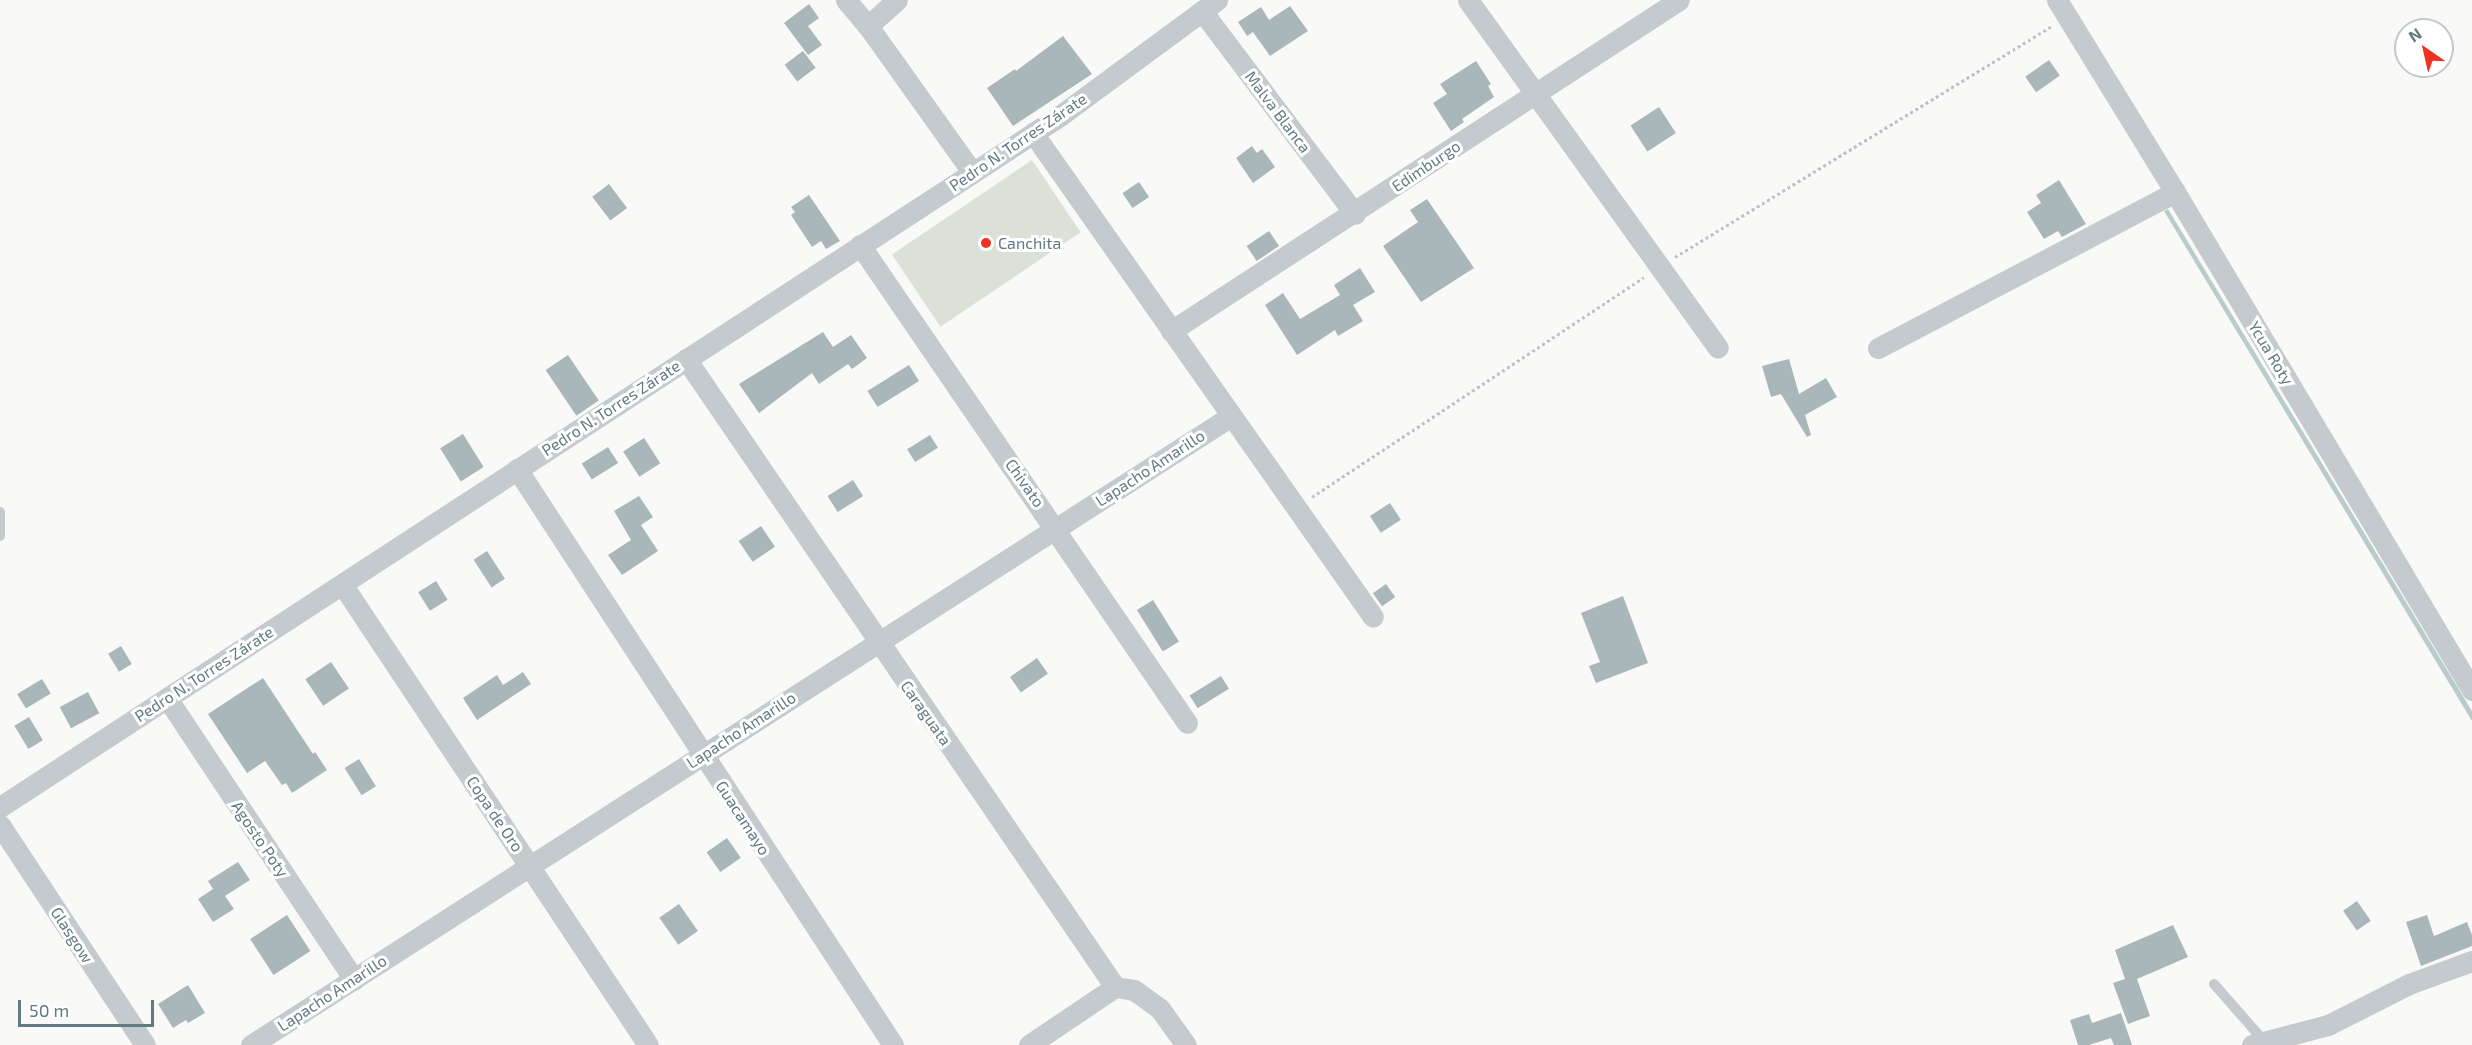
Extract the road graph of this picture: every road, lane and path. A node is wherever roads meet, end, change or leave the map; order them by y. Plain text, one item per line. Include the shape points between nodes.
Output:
1 (846, 0) edge
2 (897, 0) edge
3 (1468, 0) edge
4 (1679, 0) edge
5 (1209, 5) edge
6 (2065, 6) edge
7 (868, 26) junction
8 (1537, 93) junction
9 (1033, 133) junction
10 (972, 172) junction
11 (2175, 192) junction
12 (1355, 214) junction
13 (860, 245) junction
14 (1172, 331) junction
15 (1719, 348) dead end
16 (1878, 348) dead end
17 (686, 359) junction
18 (1232, 416) junction
19 (517, 470) junction
20 (0, 512) edge
21 (1056, 528) junction
22 (0, 536) edge
23 (342, 584) junction
24 (1372, 617) dead end
25 (878, 643) junction
26 (2472, 690) edge
27 (167, 698) junction
28 (1187, 723) dead end
29 (702, 756) junction
30 (0, 807) edge
31 (0, 825) edge
32 (529, 867) junction
33 (2472, 961) edge
34 (354, 979) junction
35 (2214, 984) dead end
36 (1116, 987) junction
37 (2258, 1043) edge
38 (145, 1045) edge
39 (251, 1045) edge
40 (648, 1045) edge
41 (893, 1045) edge
42 (1029, 1045) edge
43 (1186, 1045) edge

1 - 7 street
2 - 7 street
3 - 8 street
4 - 8 street, Edimburgo
5 - 9 street, Pedro N. Torres Zárate
5 - 12 street, Malva Blanca
6 - 11 street, Ycua Roty
7 - 10 street
8 - 12 street, Edimburgo
8 - 15 street
9 - 10 street, Pedro N. Torres Zárate
9 - 14 street
10 - 13 street, Pedro N. Torres Zárate
11 - 16 street
11 - 26 street, Ycua Roty
12 - 14 street, Edimburgo
13 - 17 street, Pedro N. Torres Zárate
13 - 21 street, Chivato
14 - 18 street
17 - 19 street, Pedro N. Torres Zárate
17 - 25 street, Caraguata
18 - 21 street, Lapacho Amarillo
18 - 24 street
19 - 23 street, Pedro N. Torres Zárate
19 - 29 street, Guacamayo
20 - 22 lane
21 - 25 street, Lapacho Amarillo
21 - 28 street, Chivato
23 - 27 street, Pedro N. Torres Zárate
23 - 32 street, Copa de Oro
25 - 29 street, Lapacho Amarillo
25 - 36 street, Caraguata
27 - 30 street, Pedro N. Torres Zárate
27 - 34 street, Agosto Poty
29 - 32 street, Lapacho Amarillo
29 - 41 street, Guacamayo
31 - 38 street, Glasgow
32 - 34 street, Lapacho Amarillo
32 - 40 street, Copa de Oro
33 - 37 street via 2409,984 2328,1025
34 - 39 street, Lapacho Amarillo
35 - 37 lane
36 - 42 street
36 - 43 street via 1134,990 1160,1009

